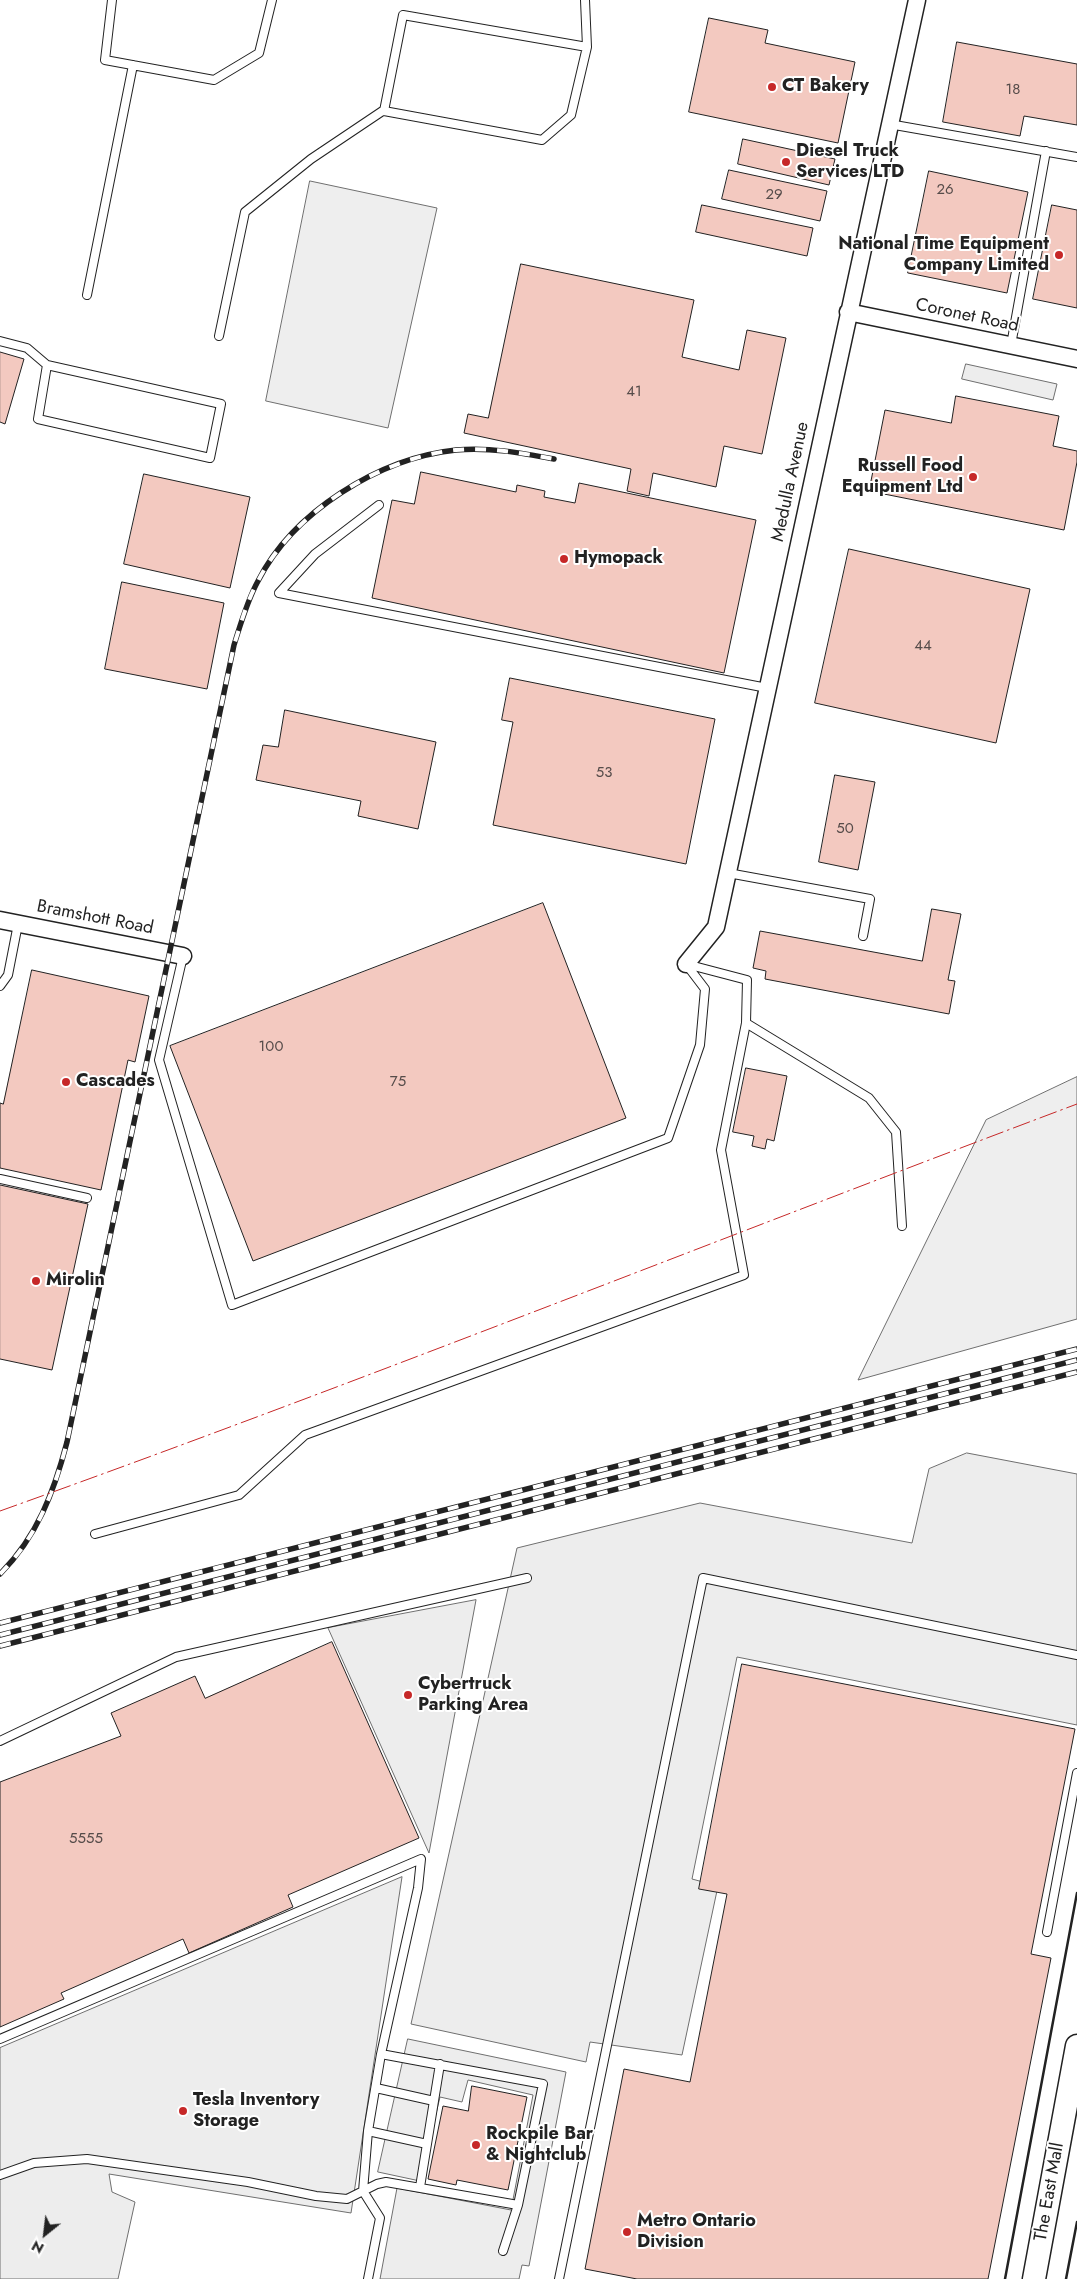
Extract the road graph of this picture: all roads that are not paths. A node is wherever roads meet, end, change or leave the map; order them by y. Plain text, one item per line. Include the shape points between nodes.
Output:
1 (112, 0) edge
2 (272, 0) edge
3 (585, 0) edge
4 (917, 0) edge
5 (587, 47) junction
6 (133, 65) junction
7 (384, 110) junction
8 (889, 124) junction
9 (1046, 151) junction
10 (1077, 157) edge
11 (87, 295) dead end
12 (848, 312) junction
13 (219, 336) dead end
14 (0, 341) edge
15 (1011, 346) junction
16 (1077, 359) edge
17 (47, 365) junction
18 (379, 505) dead end
19 (767, 688) junction
20 (728, 873) junction
21 (0, 920) edge
22 (18, 924) junction
23 (863, 936) dead end
24 (183, 956) joint
25 (686, 964) junction
26 (0, 986) edge
27 (746, 1023) junction
28 (0, 1179) edge
29 (87, 1198) dead end
30 (902, 1226) dead end
31 (95, 1534) dead end
32 (528, 1578) dead end
33 (1077, 1655) edge
34 (0, 1741) edge
35 (1077, 1773) edge
36 (1047, 1932) dead end
37 (0, 2039) edge
38 (1077, 2046) edge
39 (381, 2054) junction
40 (440, 2064) junction
41 (376, 2088) junction
42 (434, 2101) junction
43 (368, 2131) junction
44 (427, 2144) junction
45 (0, 2174) edge
46 (420, 2188) junction
47 (363, 2191) junction
48 (518, 2205) junction
49 (503, 2251) dead end
50 (368, 2279) edge
51 (559, 2279) edge
52 (1034, 2279) edge

1 - 6 lane via 105,60
2 - 6 lane via 259,53 214,80
3 - 5 lane
4 - 8 street, Medulla Avenue
5 - 7 lane via 571,115 542,140
5 - 7 lane via 403,14
6 - 11 lane
7 - 13 lane via 312,158 245,212
8 - 9 lane
8 - 12 street, Medulla Avenue
9 - 10 lane
9 - 15 lane
12 - 15 street, Coronet Road
12 - 19 street, Medulla Avenue
14 - 17 lane via 27,348
15 - 16 street, Coronet Road
17 - 17 lane via 221,404 210,458 38,419
18 - 19 lane via 315,554 279,593
19 - 20 street, Medulla Avenue
20 - 23 lane via 870,900
20 - 25 street, Medulla Avenue via 716,927
21 - 22 street, Bramshott Road
22 - 24 street, Bramshott Road
22 - 26 lane via 8,975
24 - 25 lane via 159,1060 232,1305 668,1138 701,1036 705,988
25 - 27 lane via 748,980
27 - 30 lane via 869,1098 896,1132
27 - 31 lane via 721,1150 744,1275 305,1435 239,1495
28 - 29 lane
32 - 34 lane via 176,1656
33 - 51 lane via 704,1578
35 - 36 lane
37 - 39 lane via 420,1859 418,1888
38 - 52 main road, The East Mall
39 - 40 lane
39 - 41 lane
40 - 42 lane
40 - 48 lane via 543,2084
41 - 42 lane
41 - 43 lane
42 - 44 lane
43 - 44 lane
43 - 47 lane
44 - 46 lane
45 - 47 lane via 34,2163 87,2159 248,2182 316,2196 347,2199
46 - 47 lane via 386,2182
46 - 48 lane
47 - 50 lane via 380,2218
48 - 49 lane

